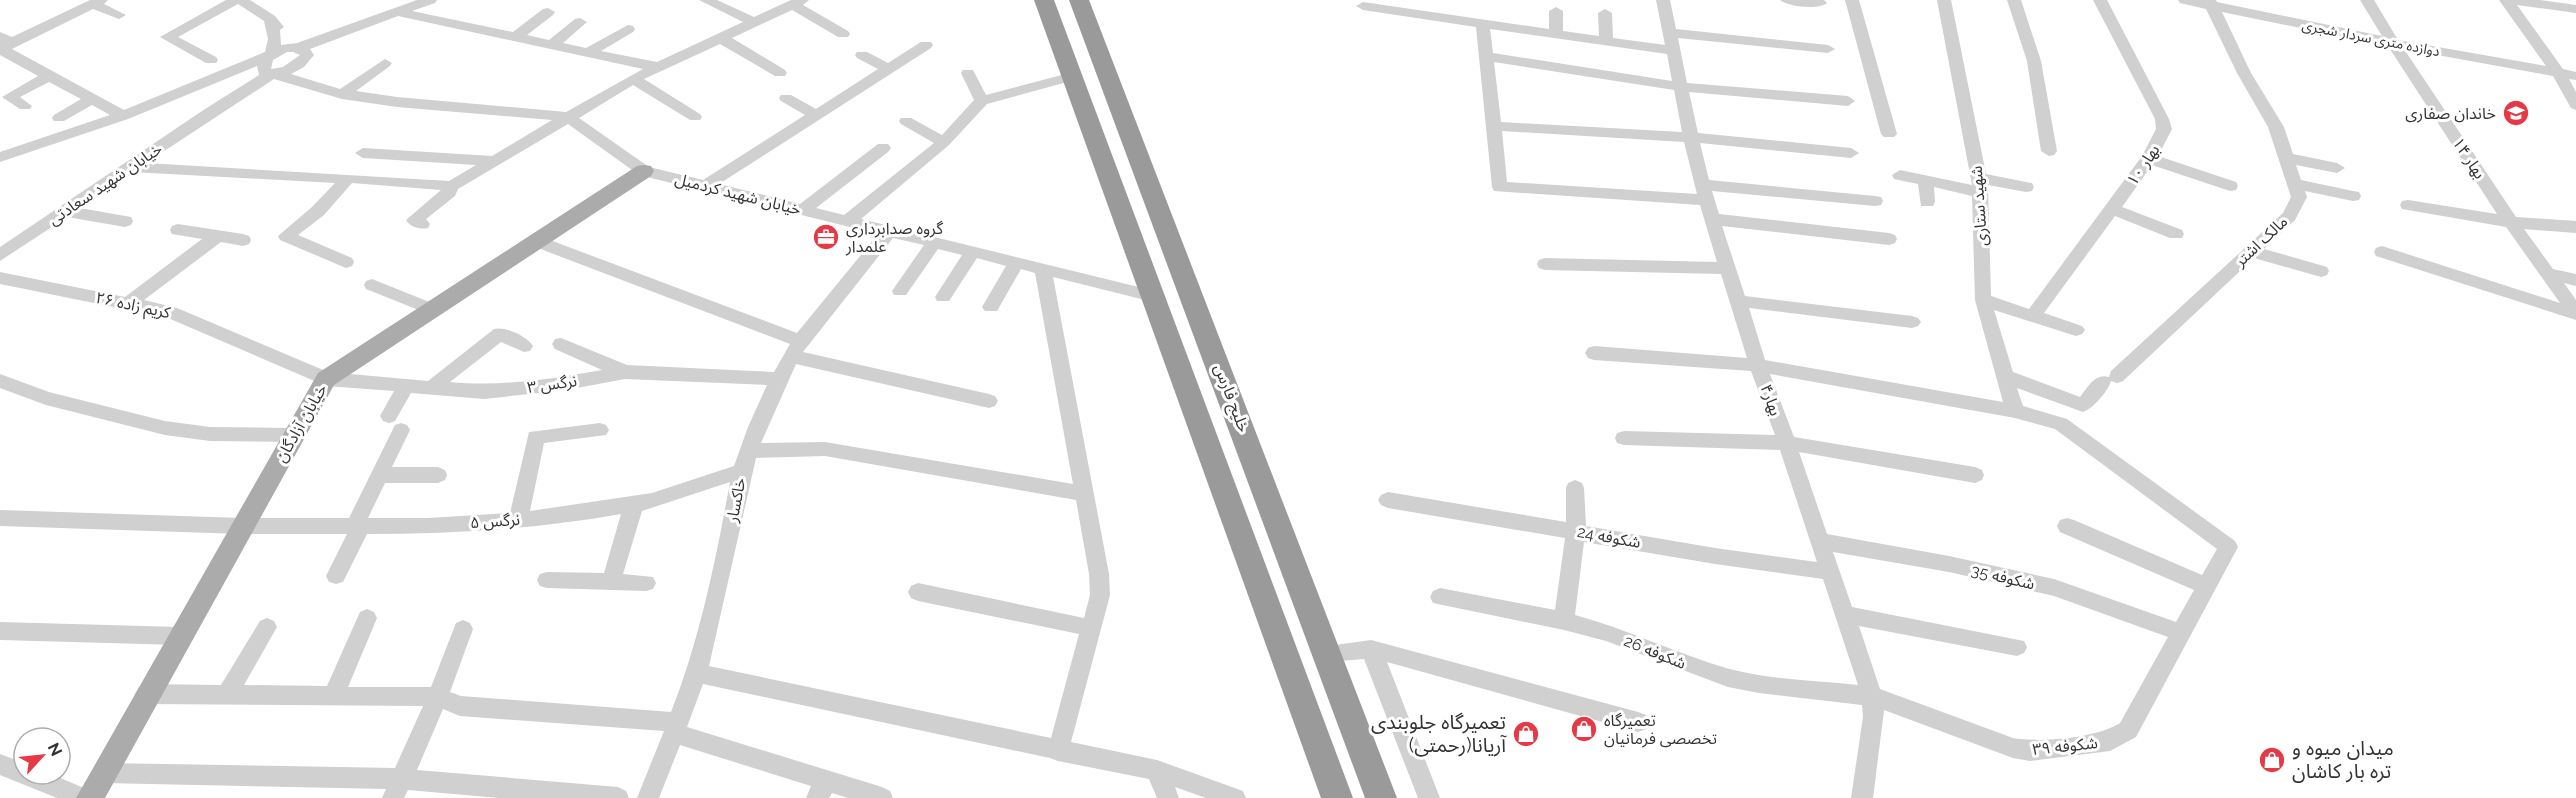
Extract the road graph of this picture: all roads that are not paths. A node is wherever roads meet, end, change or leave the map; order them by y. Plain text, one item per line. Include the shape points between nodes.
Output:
1 (236, 0) edge
2 (241, 0) edge
3 (430, 0) edge
4 (706, 0) edge
5 (772, 0) edge
6 (1044, 0) edge
7 (1079, 0) edge
8 (1663, 0) edge
9 (1787, 0) edge
10 (1852, 0) edge
11 (1944, 0) edge
12 (2014, 0) edge
13 (2100, 0) edge
14 (2185, 0) edge
15 (2367, 0) edge
16 (2508, 0) edge
17 (97, 2) edge
18 (1820, 3) dead end
19 (2210, 3) edge
20 (794, 4) edge
21 (1363, 6) dead end
22 (2576, 9) edge
23 (1556, 11) dead end
24 (397, 12) junction
25 (548, 12) dead end
26 (1605, 13) dead end
27 (119, 15) dead end
28 (270, 18) junction
29 (580, 22) dead end
30 (755, 22) junction
31 (1483, 24) junction
32 (628, 29) dead end
33 (1670, 33) junction
34 (843, 34) dead end
35 (1556, 35) junction
36 (515, 38) junction
37 (721, 38) junction
38 (1606, 42) junction
39 (2, 43) edge
40 (2393, 43) junction
41 (552, 45) junction
42 (926, 45) dead end
43 (1828, 50) dead end
44 (1674, 51) junction
45 (587, 52) junction
46 (272, 54) junction
47 (300, 54) junction
48 (862, 55) dead end
49 (1486, 56) junction
50 (211, 60) dead end
51 (385, 63) dead end
52 (657, 67) junction
53 (888, 69) junction
54 (269, 72) junction
55 (968, 73) dead end
56 (780, 74) dead end
57 (2558, 74) junction
58 (49, 76) junction
59 (1073, 76) junction
60 (2576, 76) edge
61 (633, 79) junction
62 (1681, 87) junction
63 (337, 93) junction
64 (786, 98) dead end
65 (92, 99) junction
66 (982, 101) junction
67 (1848, 101) dead end
68 (2576, 105) edge
69 (26, 106) dead end
70 (816, 115) junction
71 (123, 116) junction
72 (568, 117) junction
73 (695, 117) dead end
74 (59, 118) dead end
75 (906, 121) dead end
76 (1494, 126) junction
77 (1889, 134) dead end
78 (1691, 137) junction
79 (944, 142) junction
80 (883, 148) dead end
81 (2049, 151) dead end
82 (363, 153) dead end
83 (1851, 153) dead end
84 (0, 158) edge
85 (2150, 158) junction
86 (2288, 158) junction
87 (494, 161) junction
88 (131, 167) junction
89 (2337, 168) dead end
90 (644, 171) junction
91 (1900, 175) dead end
92 (348, 178) junction
93 (1925, 180) junction
94 (2295, 184) junction
95 (707, 185) junction
96 (1980, 185) junction
97 (452, 186) junction
98 (2230, 186) dead end
99 (2026, 187) dead end
100 (1704, 193) junction
101 (2353, 196) dead end
102 (1875, 201) dead end
103 (1927, 202) dead end
104 (2408, 205) dead end
105 (2112, 208) junction
106 (802, 210) junction
107 (64, 211) junction
108 (1712, 219) junction
109 (125, 221) dead end
110 (418, 222) dead end
111 (846, 222) junction
112 (2511, 222) junction
113 (2576, 227) edge
114 (178, 230) dead end
115 (888, 233) junction
116 (2176, 234) dead end
117 (218, 236) junction
118 (243, 240) dead end
119 (1889, 240) dead end
120 (536, 241) junction
121 (934, 243) junction
122 (2251, 251) junction
123 (2382, 252) dead end
124 (972, 253) junction
125 (0, 255) edge
126 (346, 262) dead end
127 (1016, 263) junction
128 (1545, 264) dead end
129 (1728, 268) junction
130 (1043, 269) junction
131 (2321, 271) dead end
132 (2548, 274) junction
133 (0, 278) edge
134 (2576, 280) edge
135 (372, 285) dead end
136 (900, 291) dead end
137 (1152, 296) junction
138 (943, 297) dead end
139 (1983, 300) junction
140 (1738, 301) junction
141 (129, 303) junction
142 (991, 307) dead end
143 (431, 309) junction
144 (2576, 313) edge
145 (2034, 316) junction
146 (1912, 322) dead end
147 (2076, 330) dead end
148 (561, 344) dead end
149 (524, 346) dead end
150 (796, 348) junction
151 (1594, 353) dead end
152 (1758, 365) junction
153 (625, 372) junction
154 (2005, 376) junction
155 (326, 379) junction
156 (779, 379) junction
157 (0, 381) edge
158 (407, 384) junction
159 (433, 386) junction
160 (989, 401) dead end
161 (2015, 411) junction
162 (600, 430) dead end
163 (293, 435) junction
164 (1624, 438) dead end
165 (1787, 443) junction
166 (748, 451) junction
167 (742, 471) junction
168 (380, 475) junction
169 (438, 475) dead end
170 (1975, 475) dead end
171 (1575, 488) dead end
172 (1084, 494) junction
173 (1388, 500) dead end
174 (634, 504) junction
175 (0, 518) edge
176 (518, 520) junction
177 (242, 525) junction
178 (358, 526) junction
179 (2067, 526) dead end
180 (1576, 531) junction
181 (1820, 542) junction
182 (1831, 572) junction
183 (336, 576) dead end
184 (547, 580) dead end
185 (611, 582) junction
186 (645, 583) dead end
187 (2206, 586) junction
188 (918, 592) dead end
189 (1440, 597) dead end
190 (1845, 615) junction
191 (367, 618) dead end
192 (1564, 621) junction
193 (267, 627) dead end
194 (1091, 628) junction
195 (463, 629) dead end
196 (0, 631) edge
197 (2181, 633) junction
198 (179, 636) junction
199 (2017, 646) dead end
200 (1371, 649) junction
201 (1328, 653) junction
202 (697, 673) junction
203 (146, 694) junction
204 (227, 694) junction
205 (334, 694) junction
206 (1872, 696) junction
207 (438, 697) junction
208 (1638, 722) dead end
209 (676, 727) junction
210 (1058, 751) junction
211 (1157, 770) junction
212 (103, 773) junction
213 (53, 786) edge
214 (398, 788) edge
215 (821, 789) edge
216 (515, 793) edge
217 (82, 798) edge
218 (90, 798) edge
219 (618, 798) edge
220 (648, 798) edge
221 (882, 798) edge
222 (1168, 798) edge
223 (1235, 798) edge
224 (1337, 798) edge
225 (1382, 798) edge
226 (1430, 798) edge
227 (1862, 798) edge

1 - 50 street via 167,37
2 - 28 street
3 - 24 street
4 - 30 street
5 - 20 street
6 - 59 highway
7 - 201 highway, خلیج فارس
8 - 33 street, بهار۴
9 - 18 street
10 - 77 street
11 - 96 street, شهید ستاری
12 - 81 street via 2034,61
13 - 85 street, بهار ۱۰ via 2162,119 2164,129
14 - 19 street, دوازده متری سردار شجری
15 - 40 street, بهار ۱۴
16 - 22 street
16 - 57 street
17 - 27 street
17 - 39 street
19 - 40 street, دوازده متری سردار شجری
19 - 86 street, مالک اشتر via 2244,74 2276,127
20 - 30 street
20 - 34 street
21 - 31 street
23 - 35 street
24 - 36 street
24 - 47 street
25 - 36 street
26 - 38 street
28 - 46 street via 274,33
28 - 47 street
29 - 41 street
30 - 37 street
31 - 35 street
31 - 49 street
32 - 45 street
33 - 43 street
33 - 44 street, بهار۴
35 - 38 street
36 - 41 street
37 - 52 street
37 - 56 street
38 - 44 street
39 - 58 street via 4,51
40 - 57 street, دوازده متری سردار شجری
40 - 112 street, بهار ۱۴
41 - 45 street
42 - 53 street
44 - 62 street, بهار۴
45 - 52 street
46 - 47 street
46 - 54 street via 265,61
46 - 71 street
47 - 54 street, خیابان شهید سعادتی via 289,70
47 - 63 street via 303,72
48 - 53 street
49 - 62 street
49 - 76 street
51 - 63 street
52 - 61 street
53 - 70 street
54 - 63 street
54 - 88 street, خیابان شهید سعادتی
55 - 66 street
57 - 60 street, دوازده متری سردار شجری
57 - 68 street
58 - 65 street
58 - 69 street via 9,98
59 - 66 street
59 - 137 highway
61 - 72 street
61 - 73 street
62 - 67 street
62 - 78 street, بهار۴
63 - 72 street
64 - 70 street
65 - 71 street
65 - 74 street
66 - 79 street
70 - 95 street
71 - 84 street
72 - 87 street
72 - 90 street, خیابان شهید کردمیل
75 - 79 street
76 - 78 street
76 - 100 street via 1500,187
78 - 83 street
78 - 100 street, بهار۴
79 - 111 street
80 - 106 street
82 - 87 street
85 - 98 street
85 - 105 street, بهار ۱۰
86 - 89 street
86 - 94 street, مالک اشتر
87 - 97 street
88 - 92 street
88 - 107 street, خیابان شهید سعادتی
90 - 95 street, خیابان شهید کردمیل
90 - 120 main road, خیابان آزادگان
91 - 93 street
92 - 97 street
92 - 126 street via 318,211 286,236
93 - 96 street
93 - 103 street
94 - 101 street
94 - 122 street, مالک اشتر via 2299,197 2295,207
95 - 106 street, خیابان شهید کردمیل
96 - 99 street
96 - 139 street, شهید ستاری
97 - 110 street
100 - 102 street
100 - 108 street, بهار۴
104 - 112 street
105 - 116 street
105 - 145 street, بهار ۱۰
106 - 111 street, خیابان شهید کردمیل
107 - 109 street
107 - 125 street, خیابان شهید سعادتی
108 - 119 street
108 - 129 street, بهار۴
111 - 115 street, خیابان شهید کردمیل
112 - 113 street
112 - 132 street, بهار ۱۴
114 - 117 street
115 - 121 street, خیابان شهید کردمیل
115 - 150 street, خاکسار
117 - 118 street
117 - 141 street
120 - 143 main road, خیابان آزادگان
120 - 150 street
121 - 124 street, خیابان شهید کردمیل
121 - 136 street
122 - 131 street
122 - 154 street, مالک اشتر via 2083,405
123 - 144 street
124 - 127 street, خیابان شهید کردمیل
124 - 138 street
127 - 130 street, خیابان شهید کردمیل
127 - 142 street
128 - 129 street
129 - 140 street, بهار۴
130 - 137 street, خیابان شهید کردمیل
130 - 172 street
132 - 134 street
132 - 144 street, بهار ۱۴
133 - 141 street, کریم زاده ۲۶
135 - 143 street
137 - 224 highway
139 - 145 street
139 - 154 street, شهید ستاری
140 - 146 street
140 - 152 street, بهار۴
141 - 155 street, کریم زاده ۲۶ via 171,312
143 - 155 main road, خیابان آزادگان
145 - 147 street
148 - 153 street
149 - 159 street via 500,334
150 - 156 street, خاکسار
150 - 160 street
151 - 152 street
152 - 161 street
152 - 165 street, بهار۴
153 - 156 street, نرگس ۳
153 - 159 street, نرگس ۳ via 484,392
154 - 161 street, شهید ستاری
155 - 158 street, نرگس ۳
155 - 163 main road, خیابان آزادگان
156 - 166 street, خاکسار
157 - 163 street via 46,398 165,428 210,434
158 - 159 street, نرگس ۳
158 - 168 street
161 - 187 street, شکوفه ۳۹ via 2061,424 2228,547
162 - 176 street via 536,437
163 - 177 main road, خیابان آزادگان
164 - 165 street
165 - 170 street
165 - 181 street, بهار۴
166 - 167 street, خاکسار
166 - 172 street via 825,449
167 - 174 street, نرگس ۵
167 - 202 street, خاکسار
168 - 169 street
168 - 178 street
171 - 180 street
172 - 194 street via 1100,595
173 - 180 street, شکوفه 24
174 - 176 street, نرگس ۵
174 - 185 street
175 - 177 street, نرگس ۵
176 - 178 street, نرگس ۵
177 - 178 street, نرگس ۵
177 - 198 main road, خیابان آزادگان
178 - 183 street
179 - 187 street
180 - 182 street, شکوفه 24
180 - 192 street
181 - 182 street, بهار۴
181 - 197 street, شکوفه 35 via 1949,564 2054,588
182 - 190 street, بهار۴
184 - 185 street
185 - 186 street
187 - 197 street, شکوفه ۳۹
188 - 194 street
189 - 192 street, شکوفه 26
190 - 199 street
190 - 206 street, بهار۴
191 - 205 street
192 - 206 street, شکوفه 26 via 1608,633 1728,678
193 - 204 street
194 - 210 street
195 - 207 street
196 - 198 street
197 - 206 street, شکوفه ۳۹ via 2128,729 2110,741 2022,750
198 - 203 main road, خیابان آزادگان
200 - 201 street
200 - 208 street
200 - 226 street
201 - 225 highway, خلیج فارس
202 - 209 street, خاکسار
202 - 210 street
203 - 204 street
203 - 212 main road, خیابان آزادگان
204 - 205 street
205 - 207 street
206 - 227 street, بهار۴ via 1874,717
207 - 209 street via 460,706
207 - 214 street
209 - 215 street
209 - 220 street, خاکسار
210 - 211 street
211 - 222 street
211 - 223 street
212 - 214 street
212 - 218 main road, خیابان آزادگان
213 - 217 street
214 - 216 street
215 - 221 street
216 - 219 street

